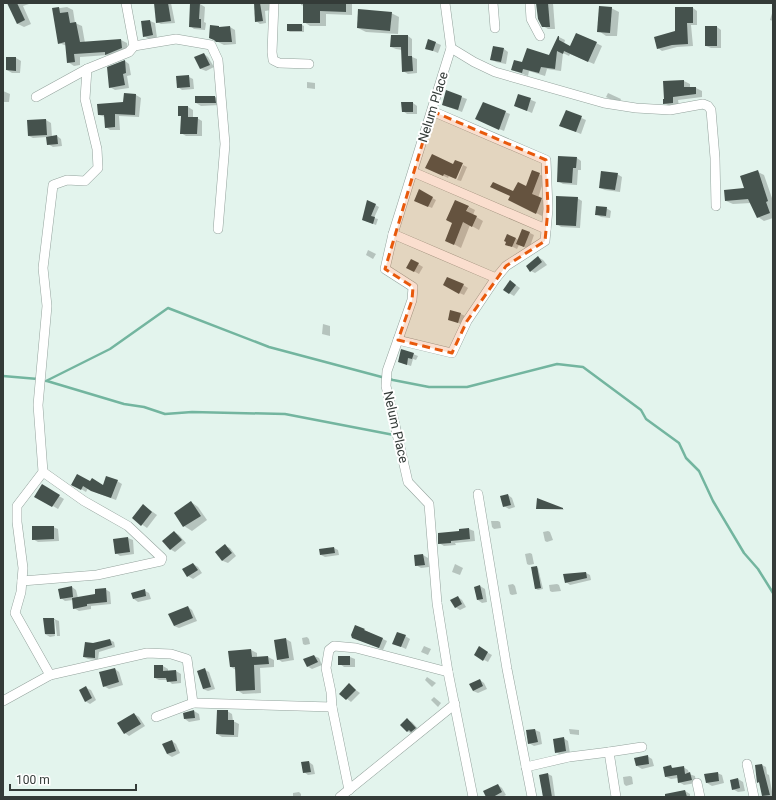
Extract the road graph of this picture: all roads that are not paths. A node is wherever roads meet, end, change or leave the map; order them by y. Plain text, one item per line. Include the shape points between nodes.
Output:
1 (126, 3) edge
2 (274, 3) edge
3 (444, 3) edge
4 (493, 3) edge
5 (530, 3) edge
6 (495, 28) dead end
7 (540, 36) dead end
8 (134, 46) junction
9 (451, 48) junction
10 (310, 64) dead end
11 (87, 68) junction
12 (36, 97) dead end
13 (432, 111) junction
14 (413, 172) junction
15 (716, 206) dead end
16 (218, 229) dead end
17 (546, 229) junction
18 (393, 234) junction
19 (496, 278) junction
20 (398, 340) junction
21 (43, 472) junction
22 (478, 494) dead end
23 (22, 581) junction
24 (448, 672) junction
25 (50, 675) junction
26 (3, 701) edge
27 (193, 703) junction
28 (454, 704) junction
29 (332, 707) junction
30 (156, 717) dead end
31 (642, 747) dead end
32 (609, 752) junction
33 (747, 764) dead end
34 (526, 767) junction
35 (697, 783) dead end
36 (348, 790) junction
37 (340, 797) edge
38 (473, 797) edge
39 (532, 797) edge
40 (616, 797) edge
41 (700, 797) edge
42 (754, 797) edge

1 - 8 street
2 - 10 street via 273,60 279,63
3 - 9 street, Nelum Place
4 - 6 street
5 - 7 street via 530,19
8 - 11 street via 129,52
8 - 16 street via 176,39 211,45 218,60 225,144
9 - 13 street, Nelum Place
9 - 15 street via 495,72 604,103 670,110 703,104 708,106 711,110 715,158
11 - 12 street
11 - 21 street via 85,99 97,150 98,168 84,181 67,180 53,185 43,268 47,306 38,405
13 - 14 street, Nelum Place
13 - 17 street via 546,160
14 - 17 street
14 - 18 street, Nelum Place
17 - 19 street via 544,241 506,266
18 - 19 street
18 - 20 street, Nelum Place via 385,269 413,287 412,300
19 - 20 street via 467,321 452,353
20 - 24 street, Nelum Place via 387,371 386,386 408,482 429,504 437,603
21 - 23 street via 17,506
21 - 23 street via 84,501 128,526 162,558 161,561 97,575
22 - 34 street
23 - 25 street via 15,613
24 - 28 street, Nelum Place
24 - 29 street via 356,648 334,646 329,650 326,668
25 - 26 street
25 - 27 street via 147,653 171,654 187,659
27 - 29 street
27 - 30 street
28 - 36 street
28 - 38 street, Nelum Place
29 - 36 street
31 - 32 street
32 - 34 street via 569,757
32 - 40 street
33 - 42 street
34 - 39 street
35 - 41 street
36 - 37 street

